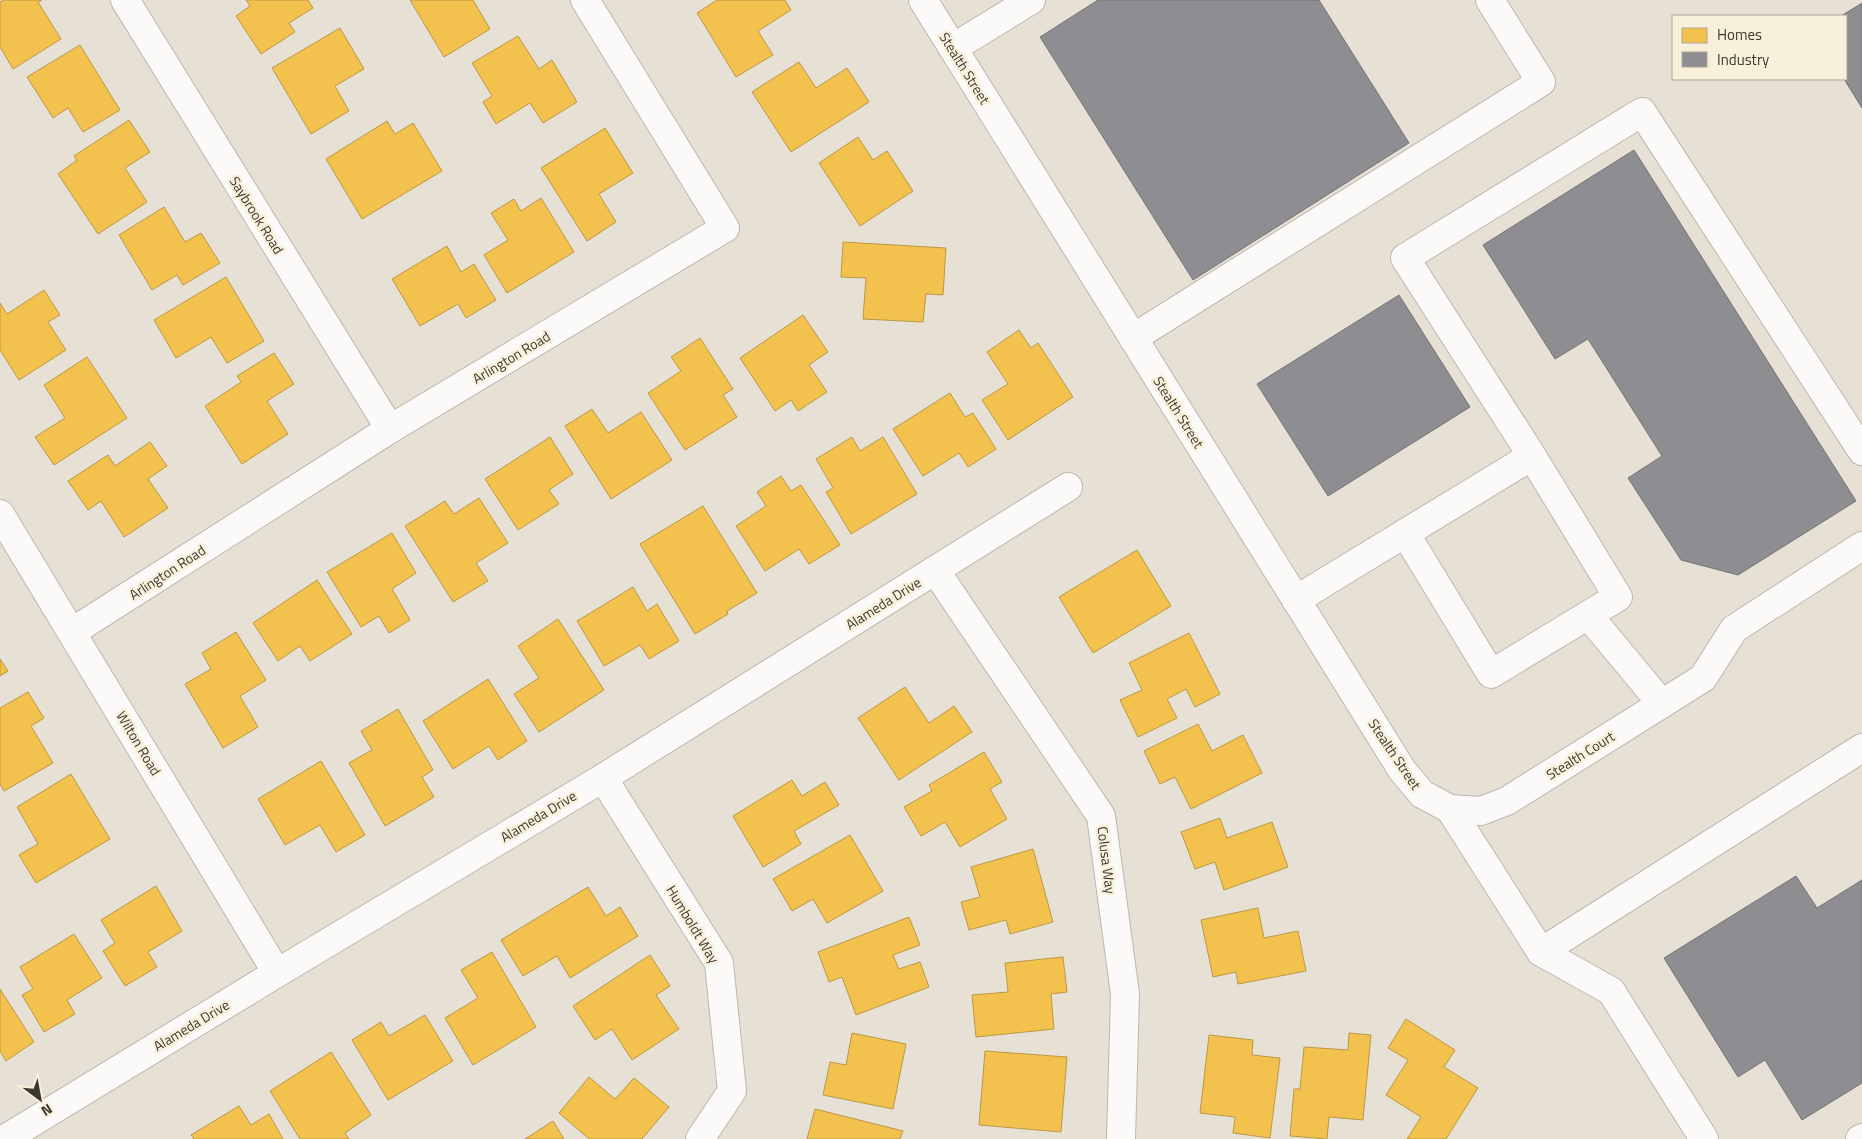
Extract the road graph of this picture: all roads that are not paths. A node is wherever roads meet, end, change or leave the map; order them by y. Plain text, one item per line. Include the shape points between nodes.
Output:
1 (125, 0) edge
2 (585, 0) edge
3 (923, 0) edge
4 (1030, 0) edge
5 (1490, 0) edge
6 (953, 48) junction
7 (1133, 338) junction
8 (390, 429) junction
9 (1862, 451) edge
10 (1532, 456) junction
11 (1068, 487) dead end
12 (0, 514) edge
13 (1405, 533) junction
14 (1862, 546) edge
15 (935, 570) junction
16 (1296, 600) junction
17 (1588, 615) junction
18 (72, 632) junction
19 (1662, 704) junction
20 (1862, 748) edge
21 (603, 778) junction
22 (1450, 809) junction
23 (1541, 952) junction
24 (276, 973) junction
25 (5, 1139) edge
26 (700, 1139) edge
27 (1121, 1139) edge
28 (1704, 1139) edge

1 - 8 street, Saybrook Road
2 - 8 street, Arlington Road via 725,228
3 - 6 street, Stealth Street
4 - 6 street
5 - 7 street via 1541,82
6 - 7 street, Stealth Street
7 - 16 street, Stealth Street
8 - 18 street, Arlington Road
9 - 10 street via 1642,112 1405,258
10 - 13 street
10 - 17 street via 1618,597
11 - 15 street, Alameda Drive
12 - 18 street, Wilton Road
13 - 16 street
13 - 17 street via 1491,674
14 - 19 street, Stealth Court via 1734,629 1703,678
15 - 21 street, Alameda Drive
15 - 27 street, Colusa Way via 1101,816 1125,994
16 - 22 street, Stealth Street via 1402,770 1422,794
17 - 19 street
18 - 24 street, Wilton Road
19 - 22 street, Stealth Court via 1507,801 1481,811
20 - 23 street
21 - 24 street, Alameda Drive
21 - 26 street, Humboldt Way via 719,963 732,1091
22 - 23 street
23 - 28 street via 1611,991
24 - 25 street, Alameda Drive

